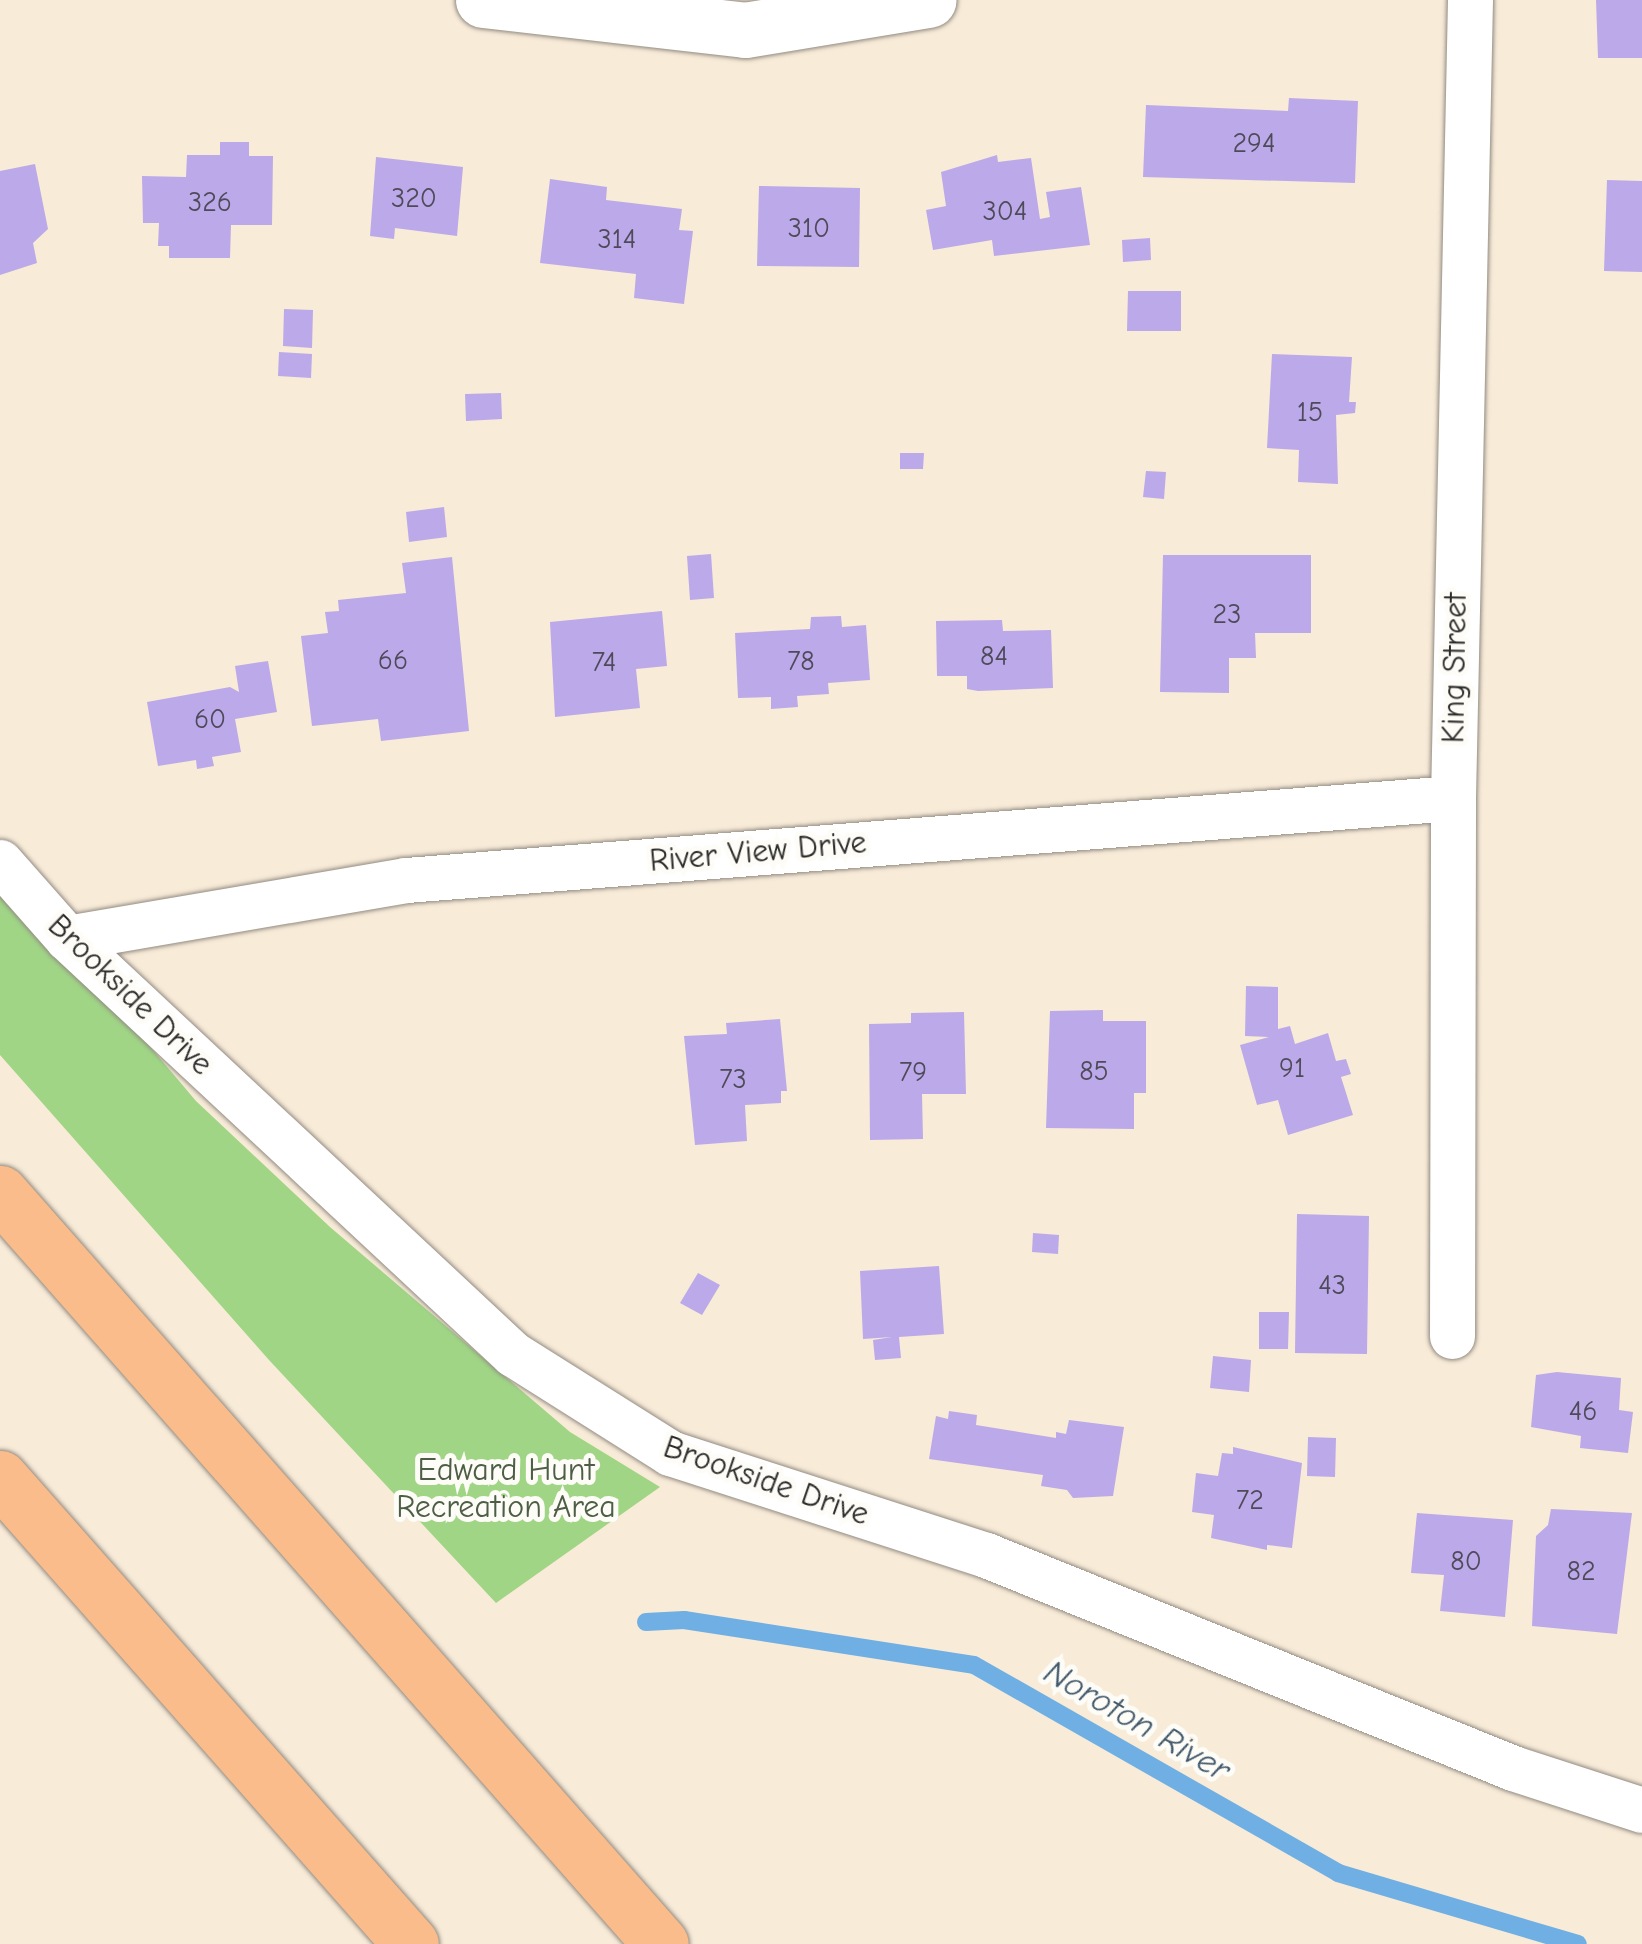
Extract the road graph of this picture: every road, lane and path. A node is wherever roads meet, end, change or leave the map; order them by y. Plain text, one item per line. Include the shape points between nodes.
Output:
1 (482, 0) edge
2 (929, 0) edge
3 (1470, 0) edge
4 (1452, 798) junction
5 (0, 862) edge
6 (67, 938) junction
7 (0, 1193) edge
8 (1452, 1336) dead end
9 (0, 1478) edge
10 (1642, 1810) edge
11 (411, 1944) edge
12 (661, 1944) edge

1 - 2 street via 746,30
3 - 4 street, King Street
4 - 6 street, River View Drive via 406,880
4 - 8 street, King Street
5 - 6 street, Brookside Drive
6 - 10 street, Brookside Drive via 513,1354 670,1453 986,1555 1513,1768
7 - 12 highway
9 - 11 highway

